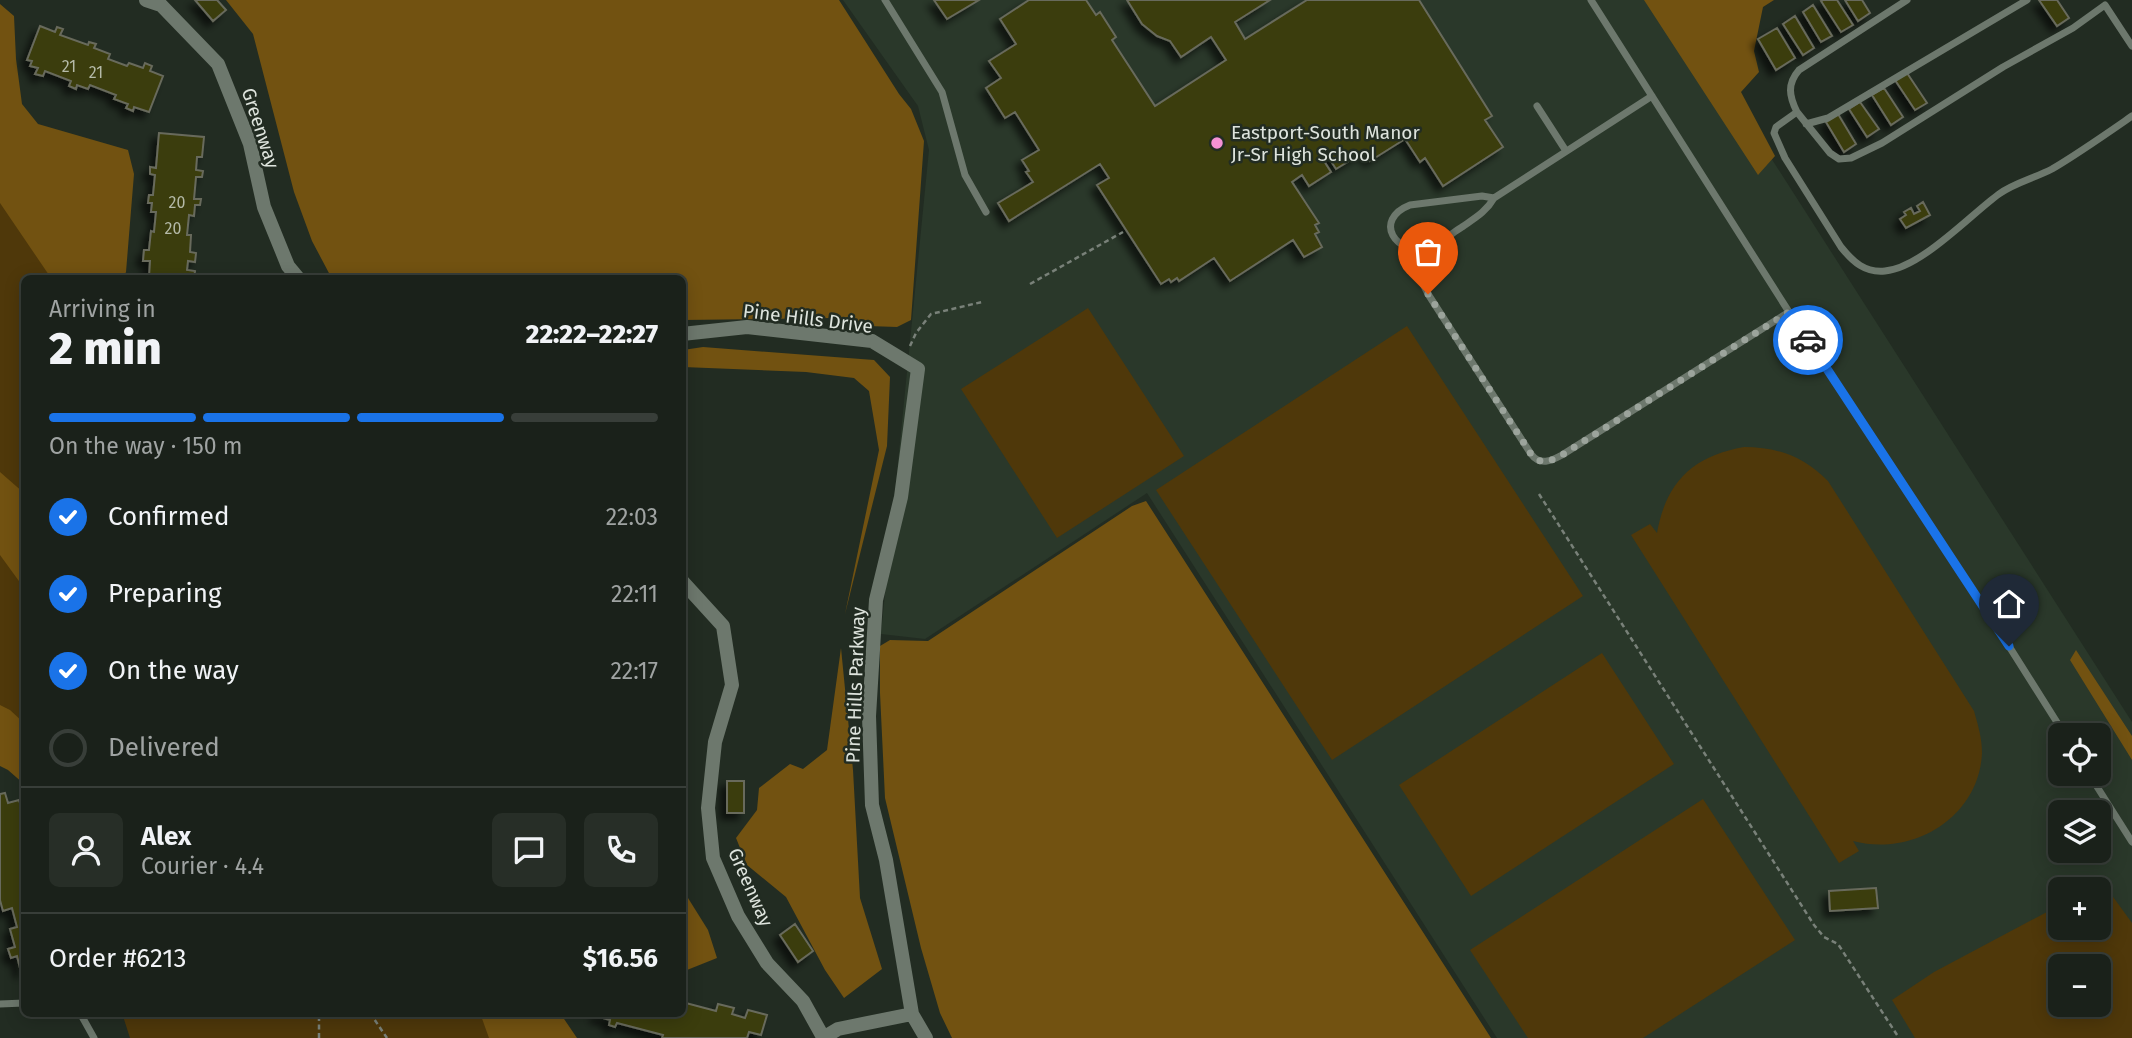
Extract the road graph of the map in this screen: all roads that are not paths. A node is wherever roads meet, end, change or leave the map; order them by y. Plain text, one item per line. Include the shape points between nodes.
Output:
1 (884, 0) edge
2 (1591, 0) edge
3 (1907, 0) edge
4 (2027, 0) edge
5 (156, 2) edge
6 (2103, 3) edge
7 (2132, 46) edge
8 (1652, 96) junction
9 (1537, 106) dead end
10 (1797, 112) junction
11 (2132, 116) edge
12 (1806, 124) junction
13 (1566, 151) junction
14 (1494, 198) junction
15 (986, 212) dead end
16 (1420, 249) junction
17 (296, 275) edge
18 (1789, 312) junction
19 (686, 334) edge
20 (901, 498) joint
21 (686, 585) edge
22 (2057, 723) edge
23 (2097, 786) edge
24 (2132, 842) edge
25 (21, 1003) edge
26 (0, 1004) edge
27 (912, 1014) junction
28 (82, 1017) edge
29 (823, 1037) edge
30 (94, 1038) edge
31 (926, 1038) edge

1 - 15 lane via 942,92 965,175
2 - 8 lane
3 - 10 lane via 1792,77 1789,92
4 - 12 lane via 1828,118
5 - 17 street, Greenway via 218,64 250,144 264,207
6 - 7 lane
6 - 12 lane via 2073,28 1851,158 1839,159 1830,153
8 - 13 lane
8 - 18 lane
9 - 13 lane
10 - 11 lane via 1774,133 1785,158 1852,261 1885,272 1911,262 2000,193 2051,169
10 - 12 lane
13 - 14 lane
14 - 16 lane via 1487,210 1431,247
14 - 16 lane via 1399,209 1391,219 1394,239
16 - 18 lane via 1420,278 1428,294 1535,459 1543,462 1583,442
18 - 22 lane
19 - 20 street, Pine Hills Drive via 747,327 872,341 918,369
20 - 27 street, Pine Hills Parkway via 876,600 869,716 872,805
21 - 29 street, Greenway via 723,626 732,685 715,742 708,808 713,858 738,916 767,963 803,1002
23 - 24 lane
25 - 26 lane
27 - 29 street, Greenway via 838,1029
27 - 31 street, Pine Hills Parkway
28 - 30 lane

